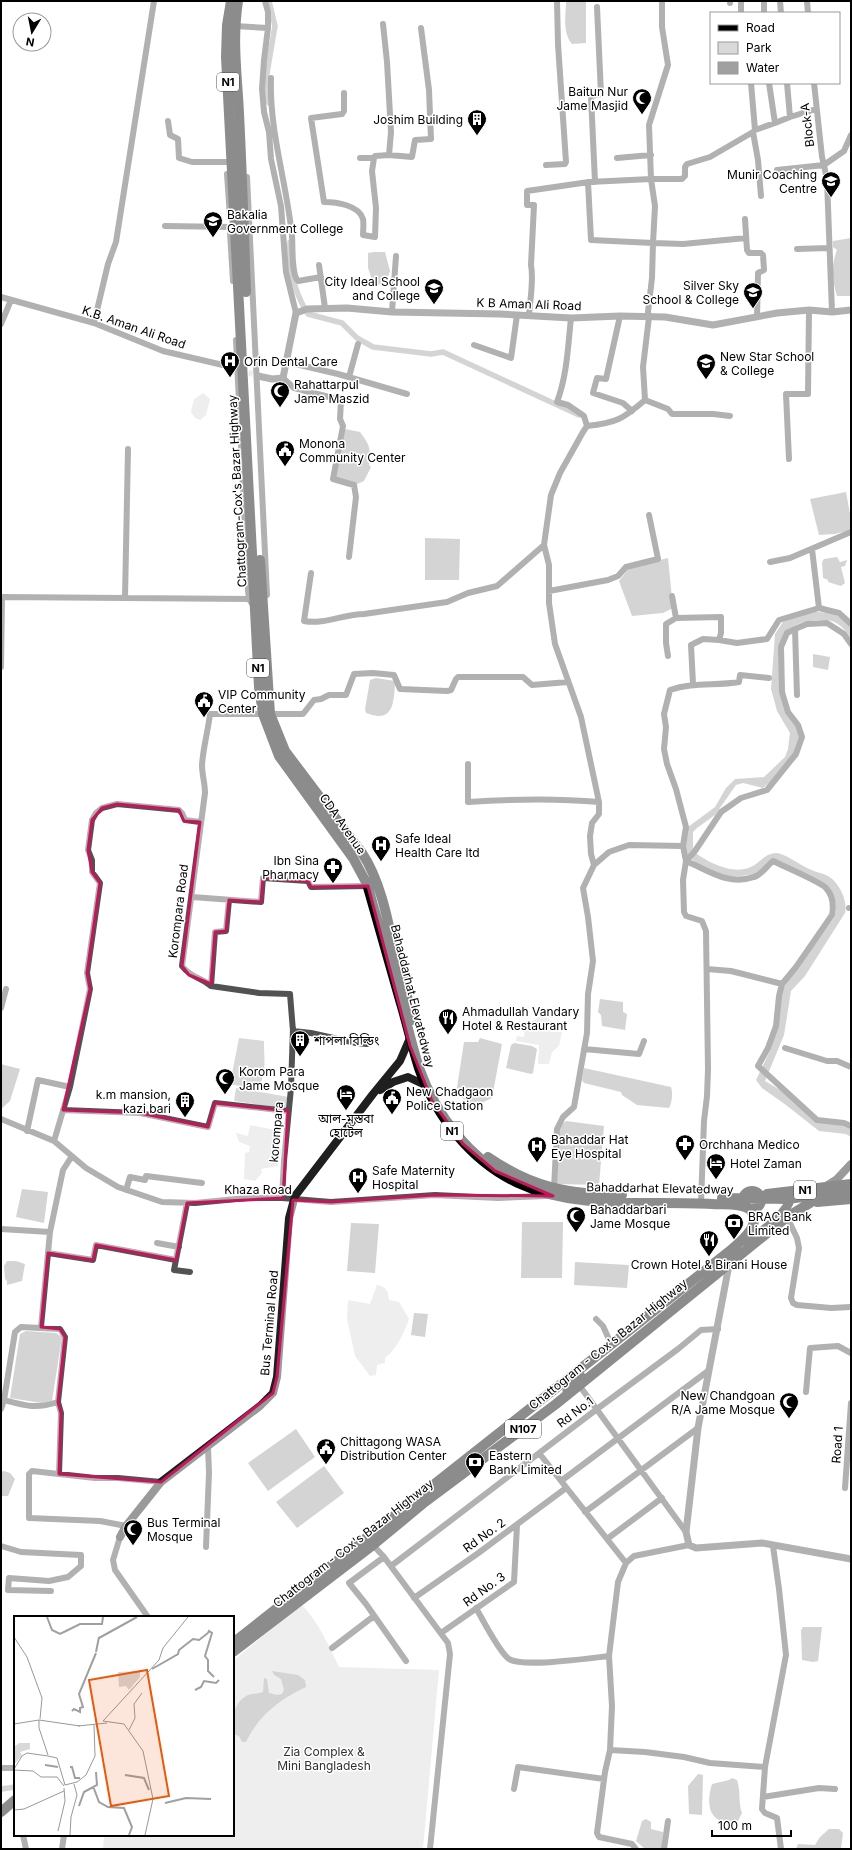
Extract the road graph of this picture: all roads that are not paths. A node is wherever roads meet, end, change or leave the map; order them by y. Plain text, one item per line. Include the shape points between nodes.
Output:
1 (154, 1) edge
2 (231, 1) edge
3 (238, 1) edge
4 (265, 1) edge
5 (557, 1) edge
6 (662, 1) edge
7 (741, 1) edge
8 (764, 1) edge
9 (780, 1) edge
10 (807, 1) edge
11 (597, 7) dead end
12 (741, 12) edge
13 (764, 12) edge
14 (781, 12) edge
15 (808, 12) edge
16 (383, 24) dead end
17 (234, 26) junction
18 (268, 28) junction
19 (421, 28) dead end
20 (231, 74) junction
21 (271, 78) dead end
22 (751, 84) edge
23 (769, 84) edge
24 (788, 84) edge
25 (814, 84) edge
26 (344, 93) dead end
27 (816, 109) junction
28 (790, 117) junction
29 (168, 121) dead end
30 (775, 124) junction
31 (239, 127) junction
32 (754, 131) junction
33 (851, 136) edge
34 (389, 155) junction
35 (651, 155) junction
36 (360, 158) dead end
37 (374, 158) junction
38 (617, 158) dead end
39 (227, 162) junction
40 (546, 165) dead end
41 (824, 165) junction
42 (777, 170) dead end
43 (651, 179) junction
44 (591, 182) junction
45 (761, 196) dead end
46 (745, 218) dead end
47 (165, 226) dead end
48 (230, 227) junction
49 (746, 238) junction
50 (653, 243) junction
51 (829, 248) junction
52 (797, 249) dead end
53 (396, 256) dead end
54 (319, 265) dead end
55 (321, 277) junction
56 (1, 297) edge
57 (11, 300) junction
58 (325, 308) junction
59 (809, 310) junction
60 (851, 310) edge
61 (301, 311) junction
62 (392, 312) junction
63 (832, 312) junction
64 (517, 314) junction
65 (529, 315) junction
66 (620, 316) junction
67 (649, 317) junction
68 (757, 317) junction
69 (571, 318) junction
70 (94, 323) junction
71 (1, 324) edge
72 (358, 344) dead end
73 (474, 345) dead end
74 (287, 362) junction
75 (238, 369) junction
76 (255, 375) junction
77 (349, 377) junction
78 (283, 378) junction
79 (407, 394) dead end
80 (645, 400) junction
81 (632, 411) junction
82 (730, 416) dead end
83 (587, 426) junction
84 (128, 449) dead end
85 (789, 459) dead end
86 (648, 515) dead end
87 (851, 532) edge
88 (544, 544) junction
89 (812, 548) junction
90 (349, 557) dead end
91 (770, 562) dead end
92 (311, 573) dead end
93 (549, 591) junction
94 (672, 596) dead end
95 (1, 597) edge
96 (125, 598) junction
97 (249, 599) junction
98 (820, 608) junction
99 (255, 609) junction
100 (676, 618) junction
101 (851, 624) edge
102 (794, 628) junction
103 (260, 635) junction
104 (719, 640) junction
105 (851, 644) edge
106 (668, 656) dead end
107 (1, 667) edge
108 (769, 678) dead end
109 (568, 682) junction
110 (693, 684) junction
111 (797, 694) dead end
112 (266, 714) junction
113 (274, 736) junction
114 (284, 753) junction
115 (468, 764) dead end
116 (599, 802) junction
117 (200, 822) junction
118 (683, 846) junction
119 (686, 860) junction
120 (594, 865) junction
121 (368, 886) junction
122 (192, 897) junction
123 (229, 900) junction
124 (707, 969) junction
125 (782, 984) junction
126 (211, 986) junction
127 (6, 989) dead end
128 (1, 1008) edge
129 (292, 1021) dead end
130 (293, 1031) junction
131 (410, 1038) junction
132 (644, 1041) dead end
133 (367, 1044) dead end
134 (584, 1047) junction
135 (785, 1048) dead end
136 (851, 1067) edge
137 (427, 1086) junction
138 (70, 1087) junction
139 (373, 1094) junction
140 (63, 1110) junction
141 (288, 1111) junction
142 (1, 1119) edge
143 (851, 1126) edge
144 (27, 1131) junction
145 (54, 1141) junction
146 (72, 1156) junction
147 (851, 1164) edge
148 (202, 1183) dead end
149 (851, 1184) edge
150 (817, 1188) junction
151 (126, 1190) junction
152 (851, 1191) edge
153 (553, 1192) junction
154 (851, 1196) edge
155 (282, 1198) junction
156 (575, 1199) junction
157 (851, 1199) edge
158 (293, 1200) junction
159 (702, 1200) junction
160 (752, 1201) junction
161 (790, 1202) junction
162 (187, 1203) junction
163 (810, 1203) junction
164 (787, 1218) junction
165 (1, 1229) edge
166 (50, 1232) junction
167 (157, 1243) dead end
168 (178, 1247) junction
169 (48, 1253) junction
170 (176, 1260) junction
171 (729, 1265) junction
172 (190, 1272) dead end
173 (851, 1307) edge
174 (596, 1319) dead end
175 (42, 1327) junction
176 (718, 1329) junction
177 (612, 1344) junction
178 (602, 1352) junction
179 (851, 1353) edge
180 (610, 1359) junction
181 (708, 1371) junction
182 (579, 1385) junction
183 (806, 1392) dead end
184 (550, 1394) junction
185 (4, 1400) junction
186 (58, 1402) junction
187 (558, 1402) junction
188 (851, 1404) edge
189 (1, 1409) edge
190 (597, 1409) junction
191 (698, 1428) junction
192 (619, 1438) junction
193 (208, 1447) junction
194 (539, 1452) junction
195 (642, 1470) junction
196 (59, 1474) junction
197 (561, 1481) junction
198 (161, 1482) junction
199 (566, 1488) junction
200 (845, 1488) dead end
201 (662, 1498) junction
202 (585, 1512) junction
203 (517, 1525) junction
204 (126, 1526) junction
205 (686, 1532) junction
206 (120, 1537) joint
207 (607, 1539) junction
208 (370, 1541) junction
209 (689, 1545) junction
210 (1, 1546) edge
211 (773, 1546) junction
212 (206, 1547) dead end
213 (384, 1557) junction
214 (851, 1559) edge
215 (626, 1563) junction
216 (391, 1566) junction
217 (50, 1591) dead end
218 (414, 1598) junction
219 (476, 1608) junction
220 (147, 1616) edge
221 (374, 1616) junction
222 (441, 1633) junction
223 (234, 1642) edge
224 (332, 1648) dead end
225 (234, 1651) edge
226 (610, 1656) junction
227 (406, 1662) dead end
228 (610, 1750) junction
229 (765, 1767) junction
230 (1, 1768) edge
231 (14, 1768) edge
232 (604, 1779) junction
233 (514, 1789) dead end
234 (835, 1790) dead end
235 (763, 1797) junction
236 (14, 1801) edge
237 (14, 1806) edge
238 (1, 1812) edge
239 (1, 1816) edge
240 (668, 1821) dead end
241 (23, 1836) edge
242 (64, 1836) edge
243 (26, 1849) edge
244 (62, 1849) edge
245 (430, 1849) edge
246 (636, 1849) edge
247 (664, 1849) edge
248 (781, 1849) edge

1 - 70 street via 116,242
2 - 20 highway, Chattogram-Cox's Bazar Highway / N1 via 226,57
3 - 17 highway, Chattogram-Cox's Bazar Highway / N1
4 - 18 street
5 - 40 street via 566,162
6 - 35 street via 662,27 668,65 649,125
7 - 12 street
8 - 13 street
9 - 14 street
10 - 15 street
11 - 44 street via 602,94 591,96
16 - 34 street via 391,132
17 - 18 street
17 - 20 highway, Chattogram-Cox's Bazar Highway / N1
18 - 61 street via 262,89 264,112 281,206 286,272
19 - 34 street via 429,90 431,139 415,140 412,157
20 - 31 highway, Chattogram-Cox's Bazar Highway / N1
20 - 39 street via 225,83
20 - 99 highway, Chattogram-Cox's Bazar Highway / N1
21 - 55 street via 270,92 291,220 294,271 298,281
22 - 32 street
23 - 30 street
24 - 28 street
25 - 27 street, Block-A
26 - 37 street via 342,114 311,118 324,202 338,202 358,211 363,219 363,235 376,237 372,171
27 - 28 street
27 - 41 street, Block-A
28 - 30 street
29 - 39 street via 170,135 178,139 179,158 192,162
30 - 32 street
31 - 76 street via 244,135
31 - 103 highway, Chattogram-Cox's Bazar Highway / N1
32 - 43 street via 710,157 686,165 685,176 682,179
32 - 45 street
33 - 41 street via 844,151
34 - 37 street
35 - 38 street
35 - 43 street
36 - 37 street
39 - 48 street
41 - 42 street
41 - 51 street, Block-A via 827,180
43 - 44 street
43 - 50 street via 655,206
44 - 50 street via 591,240
44 - 65 street via 526,192 527,205 534,205 531,265 533,274
46 - 49 street
47 - 48 street
48 - 75 street
49 - 50 street via 683,244
49 - 68 street via 748,252 763,255 764,270 758,272
50 - 67 street
51 - 52 street
51 - 63 street, Block-A
53 - 62 street
54 - 55 street
55 - 58 street
56 - 57 street, K.B. Aman Ali Road
57 - 70 street, K.B. Aman Ali Road
57 - 71 street
58 - 61 street, K B Aman Ali Road
58 - 62 street, K B Aman Ali Road
59 - 63 street, K B Aman Ali Road
59 - 68 street, K B Aman Ali Road
59 - 85 street via 808,394 786,394
60 - 63 street, K B Aman Ali Road
61 - 74 street
62 - 64 street, K B Aman Ali Road
64 - 65 street, K B Aman Ali Road
64 - 73 street via 511,358
65 - 69 street, K B Aman Ali Road
66 - 67 street, K B Aman Ali Road
66 - 69 street, K B Aman Ali Road
66 - 81 street via 606,379 597,378 593,393 623,403
67 - 68 street, K B Aman Ali Road via 665,317 712,325
67 - 80 street via 643,367
69 - 83 street via 567,356 557,402 568,405 584,416
70 - 75 street, K.B. Aman Ali Road via 163,350
72 - 77 street
74 - 77 street
74 - 78 street
75 - 97 street
76 - 78 street via 272,379
76 - 103 street via 268,622
77 - 79 street
78 - 90 street via 294,388 341,400 340,419 343,426 333,479 354,485 356,497
80 - 81 street
80 - 82 street via 668,409 672,414
81 - 83 street via 609,424
83 - 88 street via 560,473 551,495
84 - 96 street
86 - 93 street via 658,559 626,568 618,576 608,580
87 - 89 street
88 - 92 street via 497,586 468,593 447,602 350,614 338,619 310,622 304,621
88 - 93 street via 549,565
89 - 91 street via 790,558
89 - 98 street
93 - 109 street via 555,644
94 - 100 street
95 - 96 street
95 - 107 street
96 - 97 street
97 - 99 street
98 - 101 street via 839,613
98 - 104 street via 779,620 767,639 737,643
99 - 103 highway, Chattogram-Cox's Bazar Highway / N1
100 - 104 street via 721,617
100 - 106 street via 666,624
102 - 105 street via 807,624 827,623 844,634
102 - 111 street
102 - 119 street via 787,633 781,647 780,669 782,692 788,712 798,724 802,737 796,754 767,790 741,798 721,812
103 - 112 highway, Chattogram-Cox's Bazar Highway / N1
104 - 110 street via 703,639 691,645
108 - 110 street via 740,675 739,682
109 - 112 street via 532,685 523,677 458,677 451,690 447,691 400,689 394,675 354,674 346,694 328,695 314,700 303,714
109 - 116 street via 581,717
110 - 118 street via 670,690 664,714 664,749 686,827
112 - 113 highway, Chattogram-Cox's Bazar Highway / N1
112 - 117 street, Korompara Road via 210,714 202,765 205,782
113 - 114 highway, Bahaddarhat Elevatedway
113 - 121 highway, CDA Avenue / N1 via 280,756 353,858
113 - 153 highway, CDA Avenue / N1 via 366,848 381,872 417,1044 430,1085 452,1121 486,1156 507,1170
114 - 156 highway, Bahaddarhat Elevatedway / N1 via 361,860 372,885 410,1046 421,1080 442,1117 463,1144 505,1175 537,1190
114 - 160 highway, Bahaddarhat Elevatedway / N1 via 358,847 373,871 423,1071 448,1118 472,1145 508,1172 540,1187 569,1194
115 - 116 street via 468,802 536,798
116 - 120 street via 599,814 592,823 590,836
117 - 122 street, Korompara Road
117 - 138 street via 184,820 179,810 117,804 102,808 92,820 88,850 92,860 92,872 100,883 87,973 90,989
118 - 119 street
118 - 120 street via 629,845 609,852
119 - 124 street via 683,880 684,912 686,916 702,921 706,931
119 - 125 street via 716,876 731,880 755,877 773,861 826,888 833,900 832,915
120 - 134 street via 583,888 593,961
121 - 123 street via 310,887 308,881 263,878 261,902
121 - 131 highway, CDA Avenue / N1
122 - 123 street
122 - 126 street, Korompara Road via 184,938 182,966 190,975
123 - 126 street via 226,931 215,932
124 - 125 street via 731,971
124 - 159 street via 708,1069 701,1170
125 - 143 street via 776,1026 758,1066 817,1120
126 - 130 street, Korompara Road via 259,994 290,994
127 - 128 street
129 - 130 street, korompara
130 - 133 street
130 - 141 street, korompara
131 - 137 highway, CDA Avenue / N1
131 - 139 main road, Bus Terminal Road via 400,1061
132 - 134 street via 639,1054
134 - 153 street via 574,1107 563,1117 557,1129
135 - 136 street
137 - 139 main road, Bus Terminal Road via 405,1077
137 - 153 highway, CDA Avenue / N1 via 441,1114 461,1140 495,1171 518,1183
138 - 140 street
138 - 144 street via 38,1080
139 - 158 main road, Bus Terminal Road
140 - 141 street via 140,1112 208,1127 215,1102
140 - 145 street
141 - 155 street, korompara
142 - 144 street, Khaza Road
144 - 145 street, Khaza Road
145 - 146 street, Khaza Road
146 - 151 street, Khaza Road via 86,1168
146 - 166 street via 63,1170
147 - 150 main road via 837,1179
148 - 151 street via 146,1176 145,1180 130,1177
149 - 150 highway, CDA Avenue / N1
150 - 160 highway, CDA Avenue / N1
151 - 162 street, Khaza Road via 162,1202
152 - 161 highway, Bahaddarhat Elevatedway / N1
153 - 156 highway, CDA Avenue / N1
153 - 158 street, Khaza Road via 498,1198 435,1195 331,1202
153 - 159 highway, CDA Avenue / N1
154 - 161 highway, Bahaddarhat Elevatedway / N1
155 - 158 street, Khaza Road
155 - 162 street, Khaza Road
156 - 159 highway, CDA Avenue / N1
156 - 160 highway, Bahaddarhat Elevatedway / N1
157 - 163 highway, CDA Avenue / N1
158 - 193 main road, Bus Terminal Road via 289,1218 277,1377 273,1393
159 - 160 highway, CDA Avenue / N1
160 - 161 highway, Bahaddarhat Elevatedway / N1
160 - 163 highway, CDA Avenue / N1
160 - 177 highway, N107 via 753,1222 750,1231 731,1250
160 - 178 main road via 759,1222 753,1234 616,1344
161 - 180 main road via 755,1237 618,1347
162 - 168 street
163 - 164 highway, Chattogram - Cox's Bazar Highway / N107
164 - 171 highway, Chattogram - Cox's Bazar Highway / N107
164 - 173 street via 799,1248 791,1298 793,1303 831,1308
165 - 166 street
166 - 169 street
167 - 168 street
168 - 170 street
169 - 170 street via 93,1260 96,1245
169 - 175 street
170 - 172 street via 174,1270
171 - 176 street
171 - 180 highway, Chattogram - Cox's Bazar Highway / N107
174 - 177 street via 603,1326
175 - 185 street via 21,1327 15,1332
175 - 186 street via 60,1329 65,1337
176 - 181 street
176 - 190 street, Rd No.1 via 701,1330
177 - 178 highway, N107
178 - 184 highway, N107
179 - 183 street via 838,1346 810,1348
180 - 182 highway, Chattogram - Cox's Bazar Highway / N107
181 - 191 street
181 - 192 street
182 - 187 highway, Chattogram - Cox's Bazar Highway / N107
182 - 190 street
184 - 187 main road via 581,1376
184 - 208 highway, N107
185 - 186 street via 42,1407
185 - 189 street
186 - 196 street via 61,1413
187 - 208 highway, Chattogram - Cox's Bazar Highway / N107
188 - 200 street, Road 1
190 - 192 street
190 - 194 street, Rd No.1
191 - 195 street
191 - 205 street
192 - 195 street
192 - 197 street
193 - 198 main road, Bus Terminal Road
193 - 212 street
194 - 197 street
194 - 216 street, Rd No.1
195 - 201 street
195 - 202 street
196 - 198 street
196 - 204 street via 29,1474 29,1518 100,1521
197 - 199 street
198 - 204 main road, Bus Terminal Road
199 - 202 street
199 - 203 street, Rd No. 2
201 - 205 street
201 - 207 street
202 - 207 street
203 - 218 street, Rd No. 2
203 - 219 street, Rd No. 3 via 514,1582
204 - 206 main road, Bus Terminal Road
205 - 209 street
206 - 220 street via 113,1560 115,1570
207 - 215 street
208 - 213 street
208 - 223 highway, N107
208 - 225 highway, Chattogram - Cox's Bazar Highway / N107
209 - 211 street via 696,1548 762,1543
209 - 215 street via 634,1556
210 - 217 street via 21,1552 80,1555 81,1566 68,1577 49,1581 9,1578 8,1590
211 - 214 street
211 - 229 street via 786,1655
213 - 216 street
213 - 221 street via 349,1583
215 - 226 street via 618,1582
216 - 218 street
218 - 222 street
219 - 222 street, Rd No. 3
219 - 226 street via 505,1655 513,1661 544,1662
221 - 224 street
221 - 227 street
222 - 245 street via 448,1643 450,1654
226 - 228 street
228 - 229 street via 684,1756 710,1762
228 - 232 street
229 - 235 street
230 - 231 street
232 - 233 street via 518,1767
232 - 246 street via 598,1836 632,1844
234 - 235 street via 819,1788
235 - 248 street via 763,1811 777,1818
236 - 238 highway
237 - 239 highway
240 - 247 street
241 - 243 street
242 - 244 street

